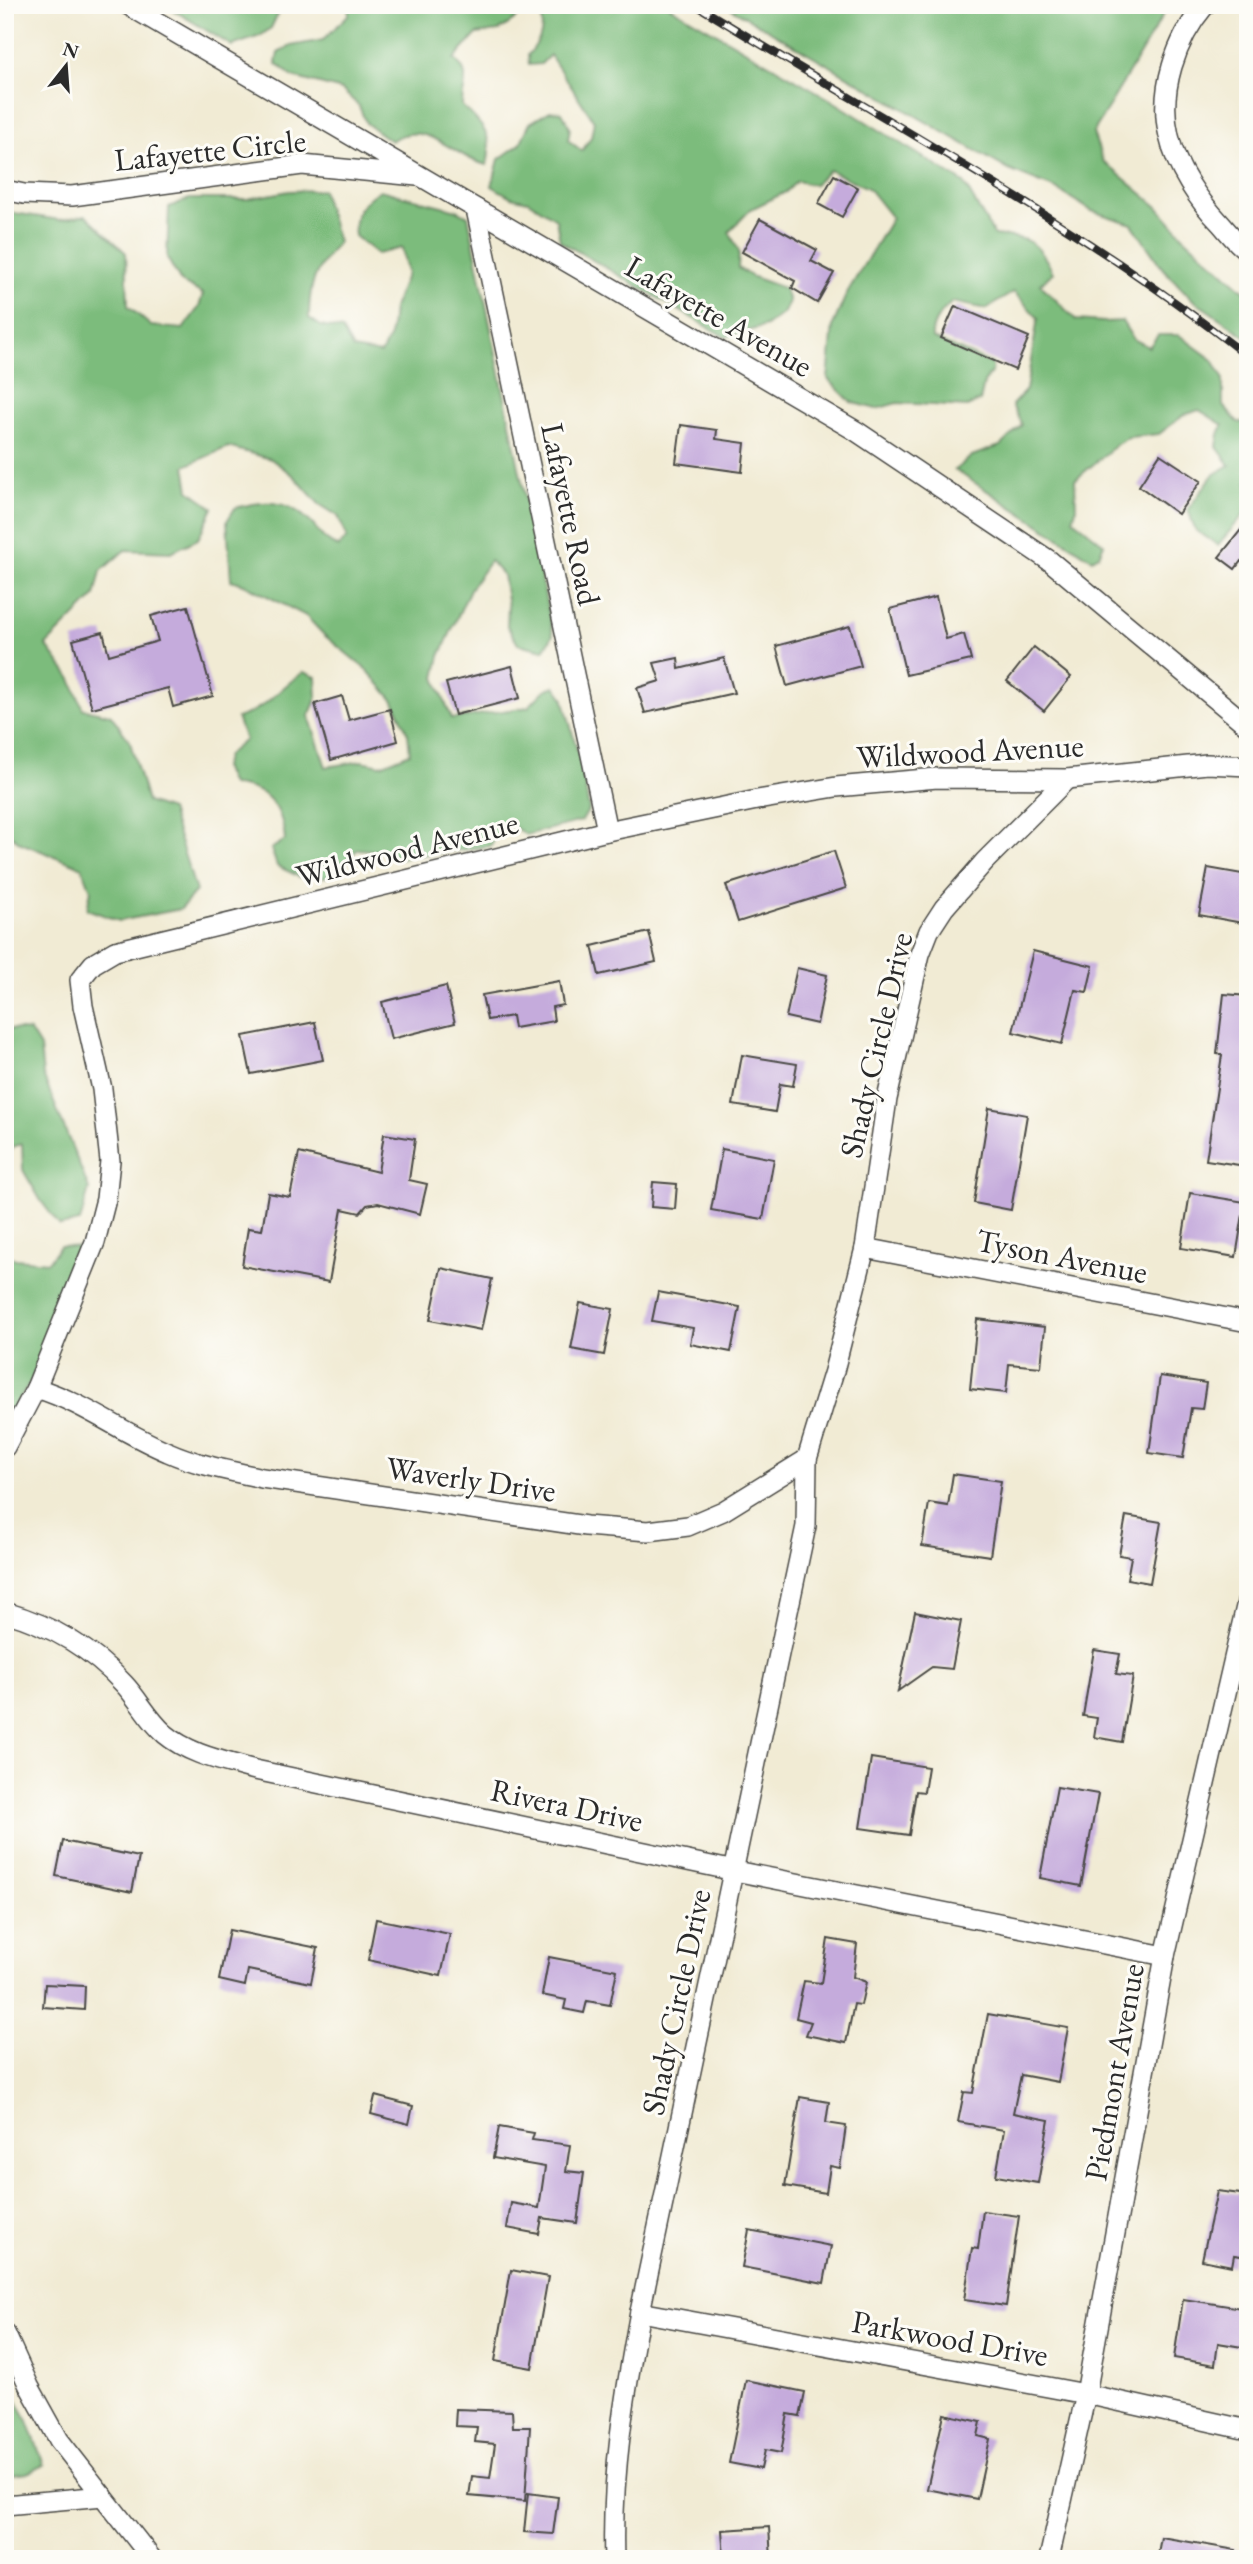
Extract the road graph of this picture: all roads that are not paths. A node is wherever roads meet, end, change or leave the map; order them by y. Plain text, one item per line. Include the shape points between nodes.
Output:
1 (128, 5) edge
2 (1205, 5) edge
3 (421, 176) junction
4 (5, 190) edge
5 (476, 209) junction
6 (1248, 251) edge
7 (1248, 726) edge
8 (1248, 766) edge
9 (1067, 779) junction
10 (607, 831) junction
11 (865, 1248) junction
12 (1248, 1322) edge
13 (36, 1388) junction
14 (5, 1447) edge
15 (807, 1459) junction
16 (1248, 1598) edge
17 (5, 1612) edge
18 (735, 1871) junction
19 (1165, 1956) junction
20 (640, 2312) junction
21 (5, 2333) edge
22 (1086, 2394) junction
23 (1248, 2430) edge
24 (103, 2496) junction
25 (5, 2505) edge
26 (152, 2559) edge
27 (614, 2559) edge
28 (1049, 2559) edge

1 - 3 street, Lafayette Avenue
2 - 6 street via 1189,24 1173,62 1166,99 1169,136 1204,206
3 - 4 street, Lafayette Circle via 302,165 72,196
3 - 5 street, Lafayette Avenue
5 - 7 street, Lafayette Avenue via 856,430 981,513 1050,561
5 - 10 street, Lafayette Road
8 - 9 street, Wildwood Avenue via 1207,764
9 - 10 street, Wildwood Avenue via 937,778 836,787
9 - 11 street, Shady Circle Drive via 985,861 929,932 887,1099
10 - 13 street, Wildwood Avenue via 115,951 93,964 80,980 102,1089 110,1161 106,1199 95,1242
11 - 12 street, Tyson Avenue
11 - 15 street, Shady Circle Drive
13 - 14 street, Wildwood Avenue
13 - 15 street, Waverly Drive via 77,1403 169,1453 211,1466 262,1478 586,1526 648,1531 688,1525 723,1511
15 - 18 street, Shady Circle Drive via 806,1526
16 - 19 street, Piedmont Avenue
17 - 18 street, Rivera Drive via 68,1637 124,1684 167,1735 194,1752 254,1770
18 - 19 street, Rivera Drive
18 - 20 street, Shady Circle Drive
19 - 22 street, Piedmont Avenue
20 - 22 street, Parkwood Drive
20 - 27 street, Shady Circle Drive via 617,2461
21 - 24 street via 59,2440
22 - 23 street, Parkwood Drive
22 - 28 street, Piedmont Avenue
24 - 25 street
24 - 26 street

